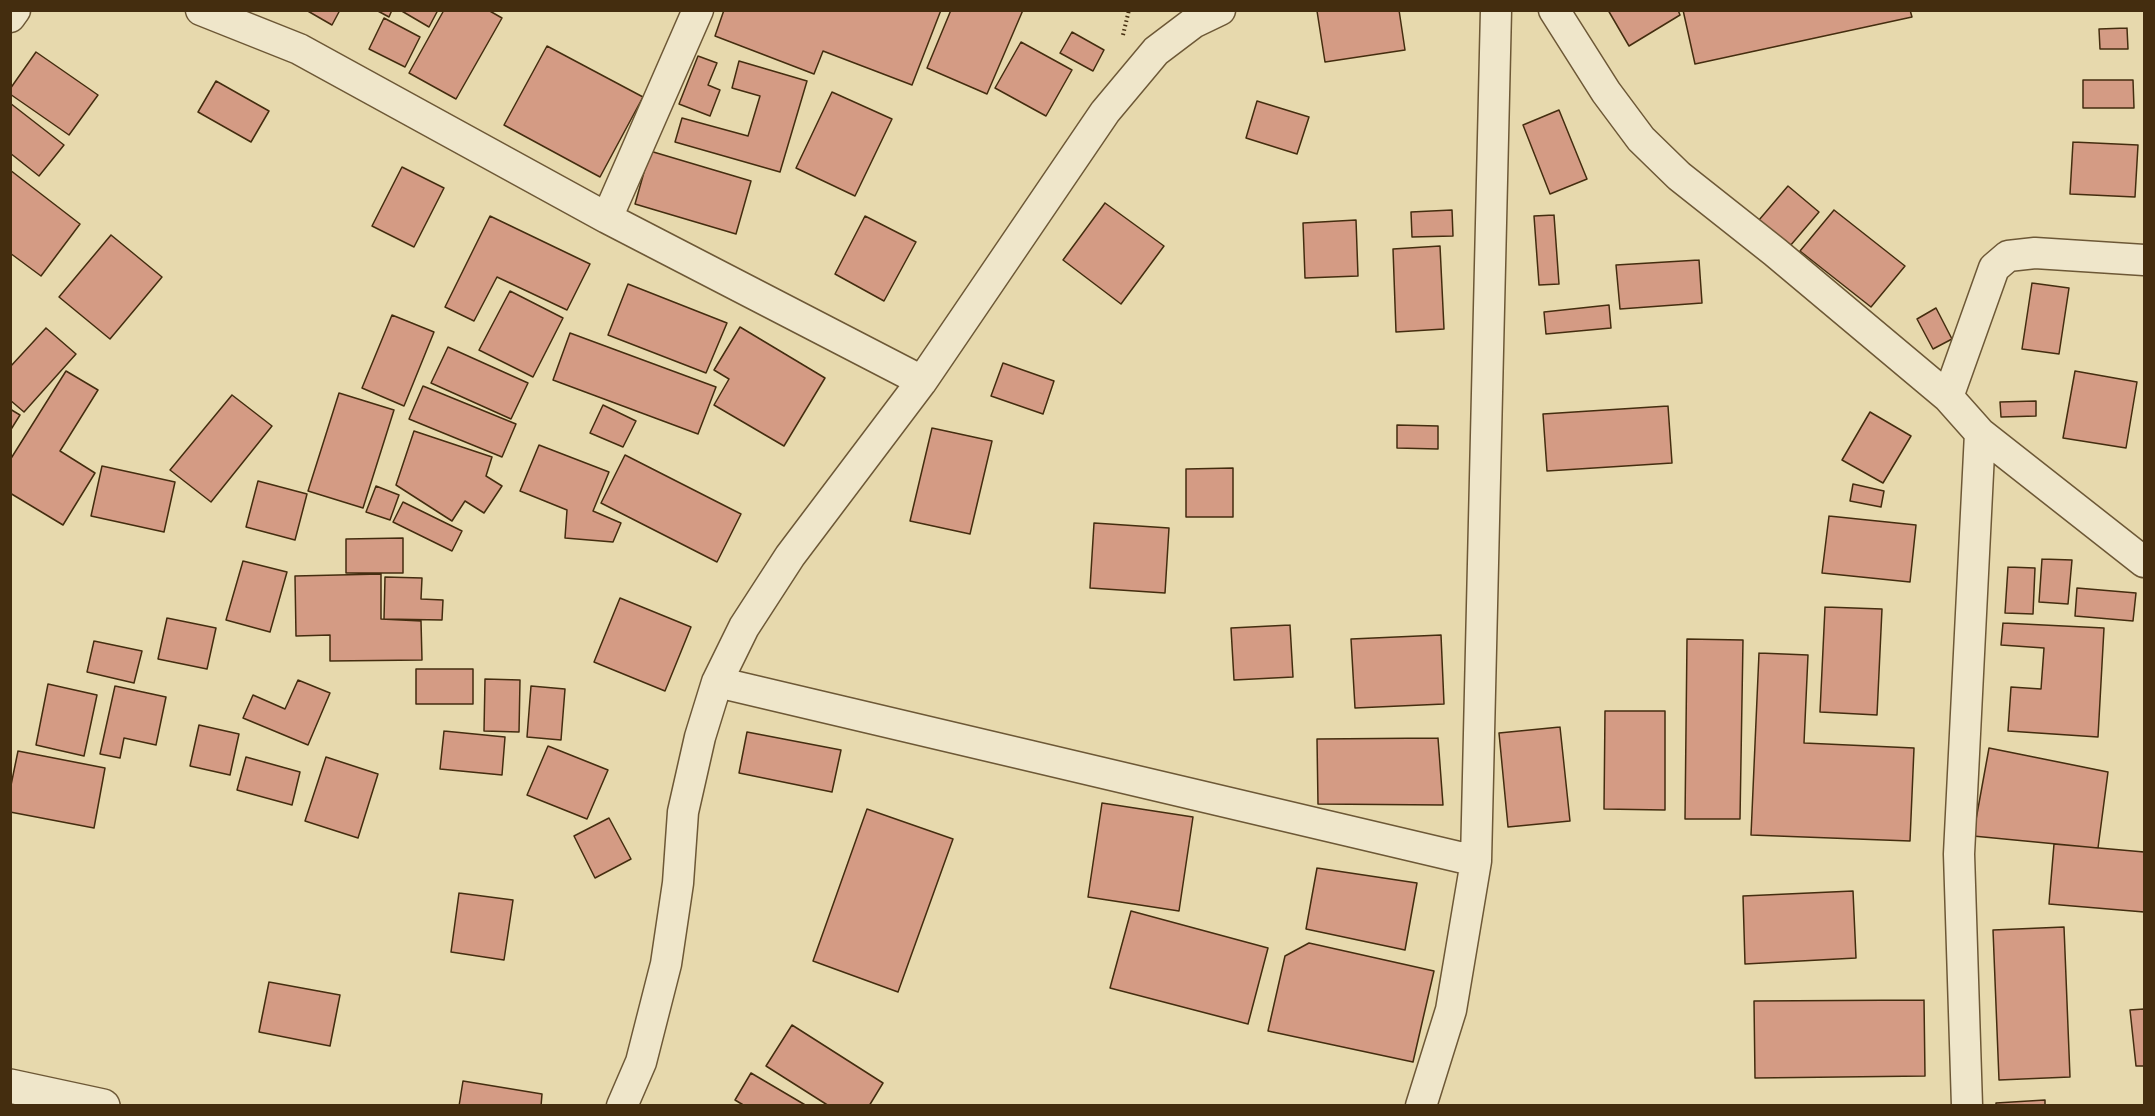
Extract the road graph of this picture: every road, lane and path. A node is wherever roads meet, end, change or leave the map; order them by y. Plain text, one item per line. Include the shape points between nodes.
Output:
1 (15, 10) edge
2 (201, 10) edge
3 (698, 10) edge
4 (1220, 10) edge
5 (1496, 10) edge
6 (1554, 10) edge
7 (10, 17) edge
8 (607, 218) junction
9 (2145, 260) edge
10 (922, 381) junction
11 (1948, 397) junction
12 (1980, 433) junction
13 (2145, 562) edge
14 (717, 682) junction
15 (1476, 861) junction
16 (10, 1086) edge
17 (103, 1106) edge
18 (622, 1106) edge
19 (1421, 1106) edge
20 (1967, 1106) edge

1 - 7 street
2 - 8 street via 299,49
3 - 8 street
4 - 10 street via 1193,23 1156,51 1106,112
5 - 15 street
6 - 11 street via 1641,139 1679,176
8 - 10 street
9 - 11 street via 2035,253 2008,256 1994,268
10 - 14 street via 790,556 744,627
11 - 12 street
12 - 13 street
12 - 20 street via 1959,854
14 - 15 street
14 - 18 street via 682,812 678,883 666,964 641,1062
15 - 19 street via 1451,1010
16 - 17 street

